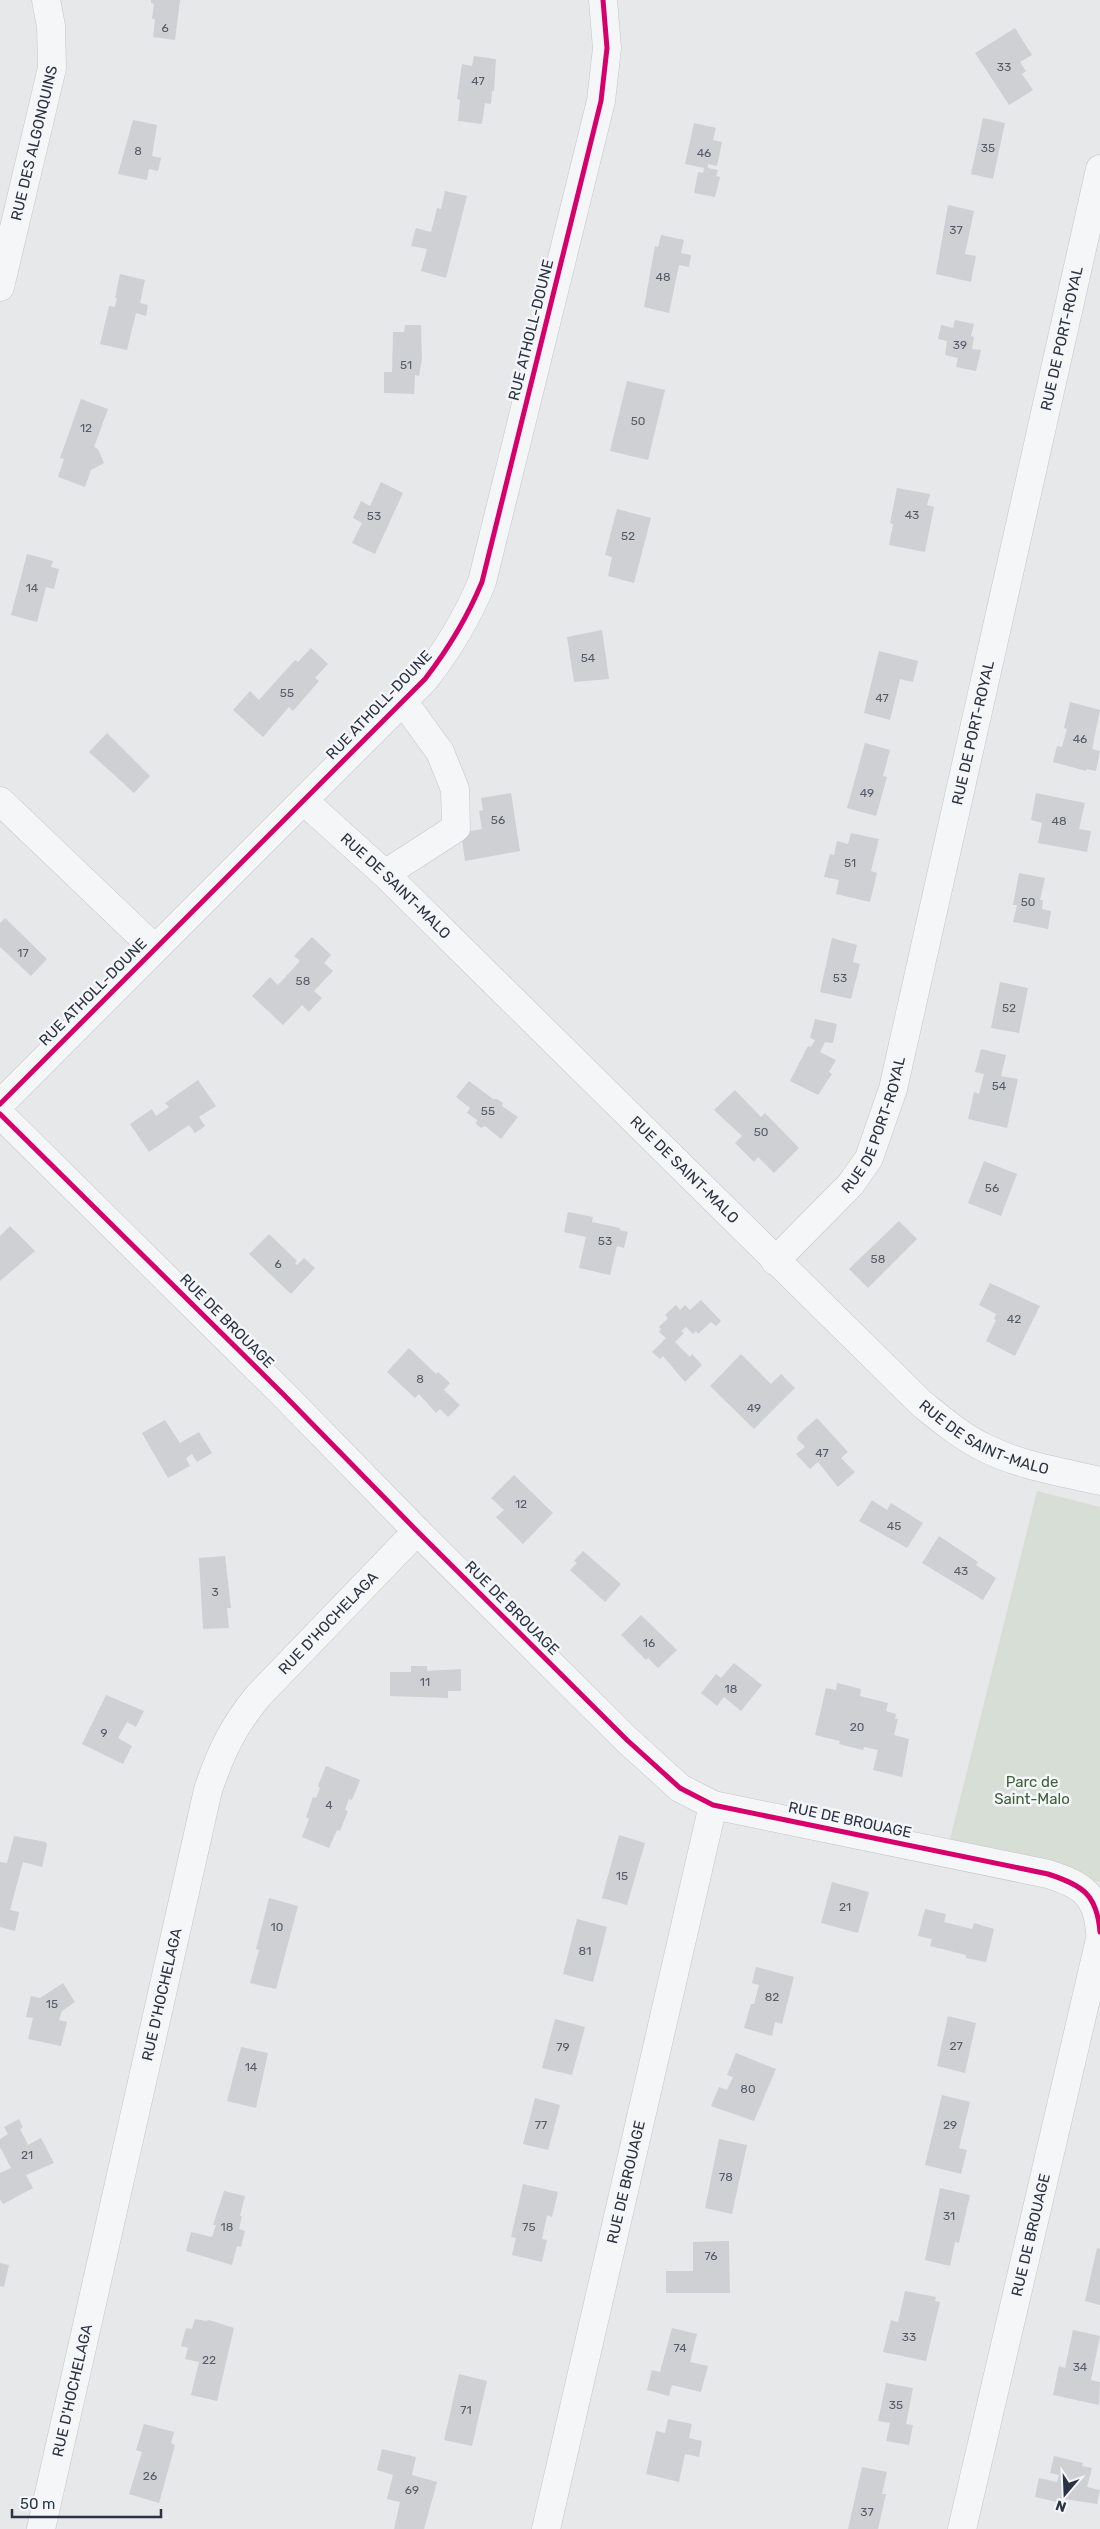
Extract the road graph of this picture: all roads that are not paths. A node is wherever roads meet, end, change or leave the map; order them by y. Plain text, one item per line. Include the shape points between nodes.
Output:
1 (46, 0) edge
2 (603, 0) edge
3 (1100, 169) edge
4 (0, 287) edge
5 (402, 701) junction
6 (304, 800) junction
7 (0, 801) edge
8 (385, 874) junction
9 (154, 948) junction
10 (0, 1104) edge
11 (0, 1114) edge
12 (775, 1261) junction
13 (1100, 1481) edge
14 (417, 1531) junction
15 (713, 1805) junction
16 (1100, 1932) edge
17 (1100, 1939) edge
18 (41, 2529) edge
19 (546, 2529) edge
20 (962, 2529) edge

1 - 4 street, RUE DES ALGONQUINS via 51,26 52,68
2 - 5 street, RUE ATHOLL-DOUNE via 607,48 601,101 482,582 468,616 449,648 425,679
3 - 12 street, RUE DE PORT-ROYAL via 893,1089 869,1158 851,1184
5 - 6 street, RUE ATHOLL-DOUNE
5 - 8 street via 440,752 455,789 456,828
6 - 8 street, RUE DE SAINT-MALO
6 - 9 street, RUE ATHOLL-DOUNE
7 - 9 street
8 - 12 street, RUE DE SAINT-MALO
9 - 10 street, RUE ATHOLL-DOUNE
11 - 14 street, RUE DE BROUAGE
12 - 13 street, RUE DE SAINT-MALO via 922,1404 957,1431 985,1448 1017,1461
14 - 15 street, RUE DE BROUAGE via 627,1740 680,1788
14 - 18 street, RUE D'HOCHELAGA via 258,1696 238,1721 220,1756 206,1800
15 - 16 street, RUE DE BROUAGE via 1069,1881 1084,1889 1094,1903
15 - 19 street, RUE DE BROUAGE
17 - 20 street, RUE DE BROUAGE

